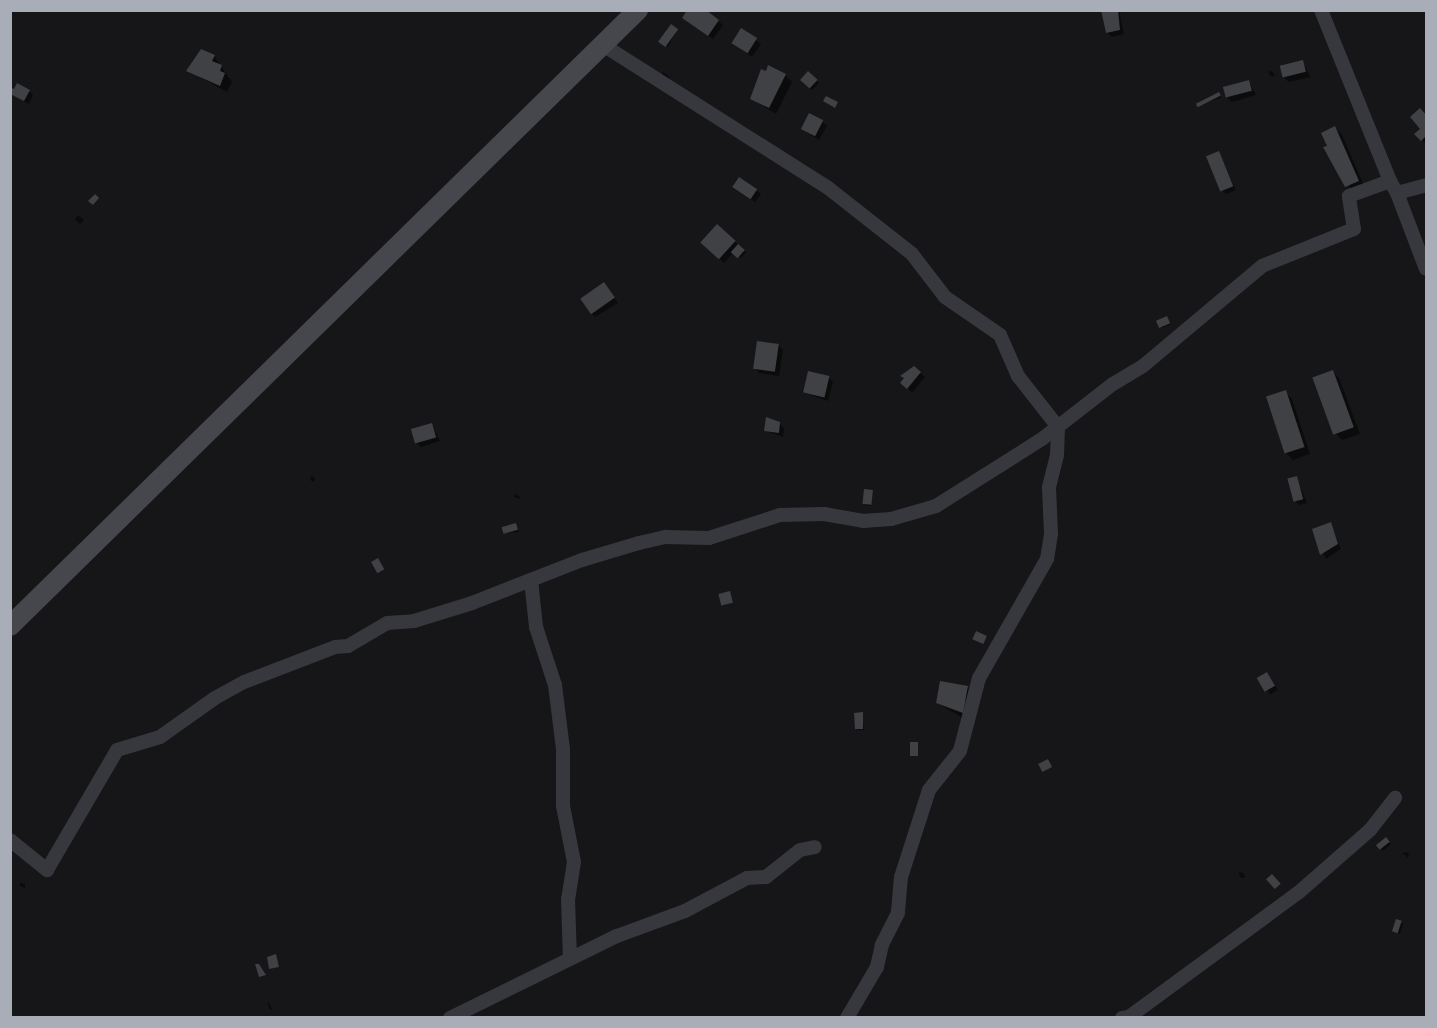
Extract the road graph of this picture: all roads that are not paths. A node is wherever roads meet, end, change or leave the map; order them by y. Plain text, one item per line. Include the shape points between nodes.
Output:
1 (638, 10) edge
2 (1321, 10) edge
3 (603, 45) junction
4 (1426, 185) edge
5 (1393, 187) junction
6 (1426, 268) edge
7 (1058, 427) junction
8 (531, 580) junction
9 (10, 626) edge
10 (1395, 798) dead end
11 (10, 840) edge
12 (815, 848) dead end
13 (570, 958) junction
14 (450, 1017) edge
15 (847, 1017) edge
16 (1122, 1017) edge

1 - 3 street
2 - 5 street
3 - 7 street via 827,187 912,254 945,297 1000,334 1018,376
3 - 9 street
4 - 5 street
5 - 6 street
5 - 7 street via 1349,196 1354,229 1262,266 1160,353
7 - 8 street via 936,506 891,519 780,515 709,538 666,537 639,543
7 - 15 street via 1057,456 1049,488 1051,534 1047,559 979,678 960,751 929,790 901,877 898,913 882,945 877,967
8 - 11 street via 414,621 387,623 348,646 335,647 244,682 160,737 117,750 47,870
8 - 13 street via 536,627 555,685 563,806 574,862 568,899
10 - 16 street via 1370,830 1298,893 1129,1017
12 - 13 street via 800,850 766,877 747,878 693,908
13 - 14 street

